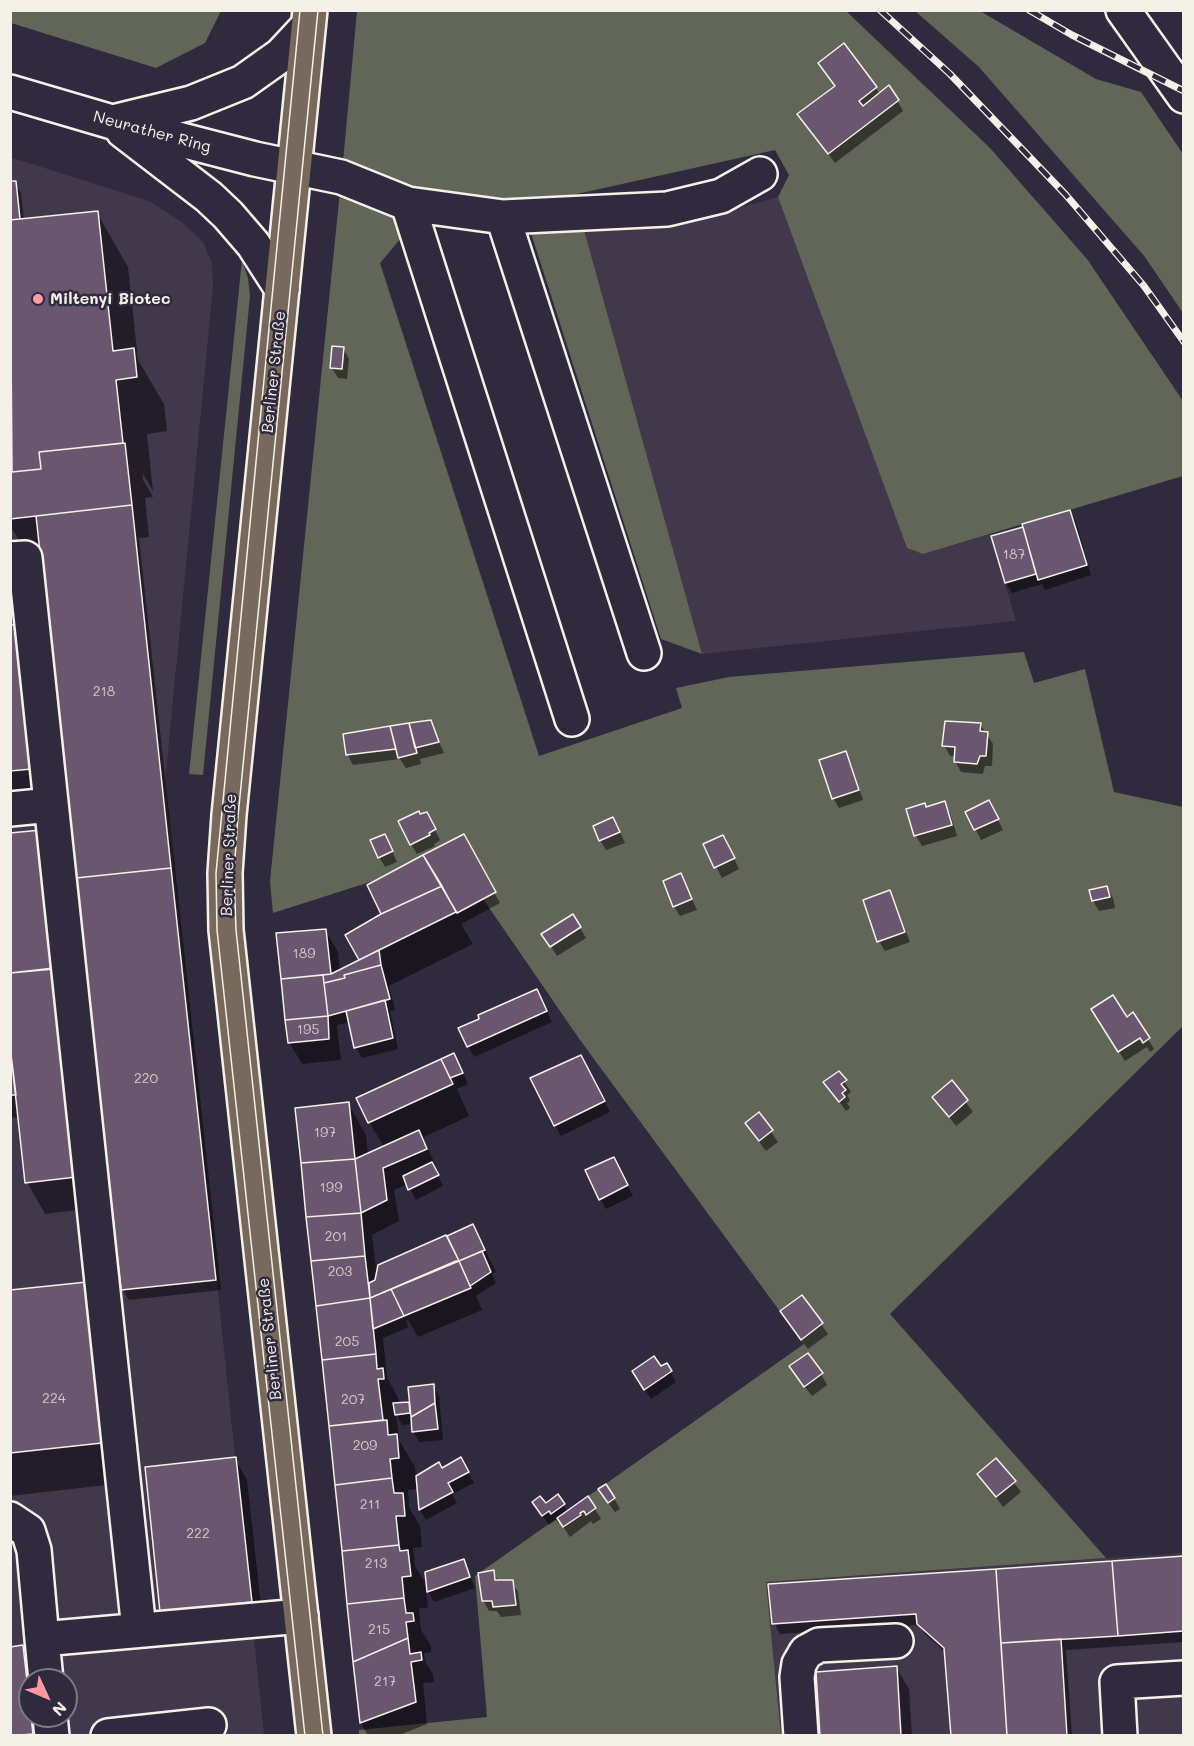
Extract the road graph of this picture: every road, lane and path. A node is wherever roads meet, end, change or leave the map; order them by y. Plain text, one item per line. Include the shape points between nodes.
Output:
1 (1124, 10) edge
2 (309, 18) edge
3 (10, 92) edge
4 (1184, 96) edge
5 (112, 122) junction
6 (294, 167) junction
7 (760, 174) dead end
8 (408, 204) junction
9 (503, 217) junction
10 (282, 289) junction
11 (10, 559) edge
12 (644, 653) dead end
13 (572, 718) dead end
14 (51, 805) junction
15 (10, 809) edge
16 (10, 1519) edge
17 (301, 1616) junction
18 (139, 1630) junction
19 (42, 1640) junction
20 (896, 1641) dead end
21 (45, 1668) edge
22 (1184, 1678) edge
23 (209, 1725) dead end
24 (108, 1736) edge
25 (314, 1736) edge
26 (801, 1736) edge
27 (1120, 1736) edge

1 - 4 street
2 - 5 street via 281,55 243,82 190,103
2 - 6 main road, Berliner Straße
3 - 5 street, Neurather Ring
5 - 6 street, Neurather Ring
5 - 10 street via 228,215 253,244
6 - 8 street, Neurather Ring via 341,177
6 - 10 main road, Berliner Straße
7 - 9 street, Neurather Ring via 721,195 667,209
8 - 9 street, Neurather Ring
8 - 13 street
9 - 12 street
10 - 17 main road, Berliner Straße via 225,885 227,942
11 - 14 street via 25,558
14 - 15 street
14 - 18 street
16 - 19 street via 28,1531 34,1550
17 - 18 street
17 - 25 main road, Berliner Straße
18 - 19 street
19 - 21 street
20 - 26 street via 819,1645 806,1652 797,1677
22 - 27 street via 1117,1682
23 - 24 street

